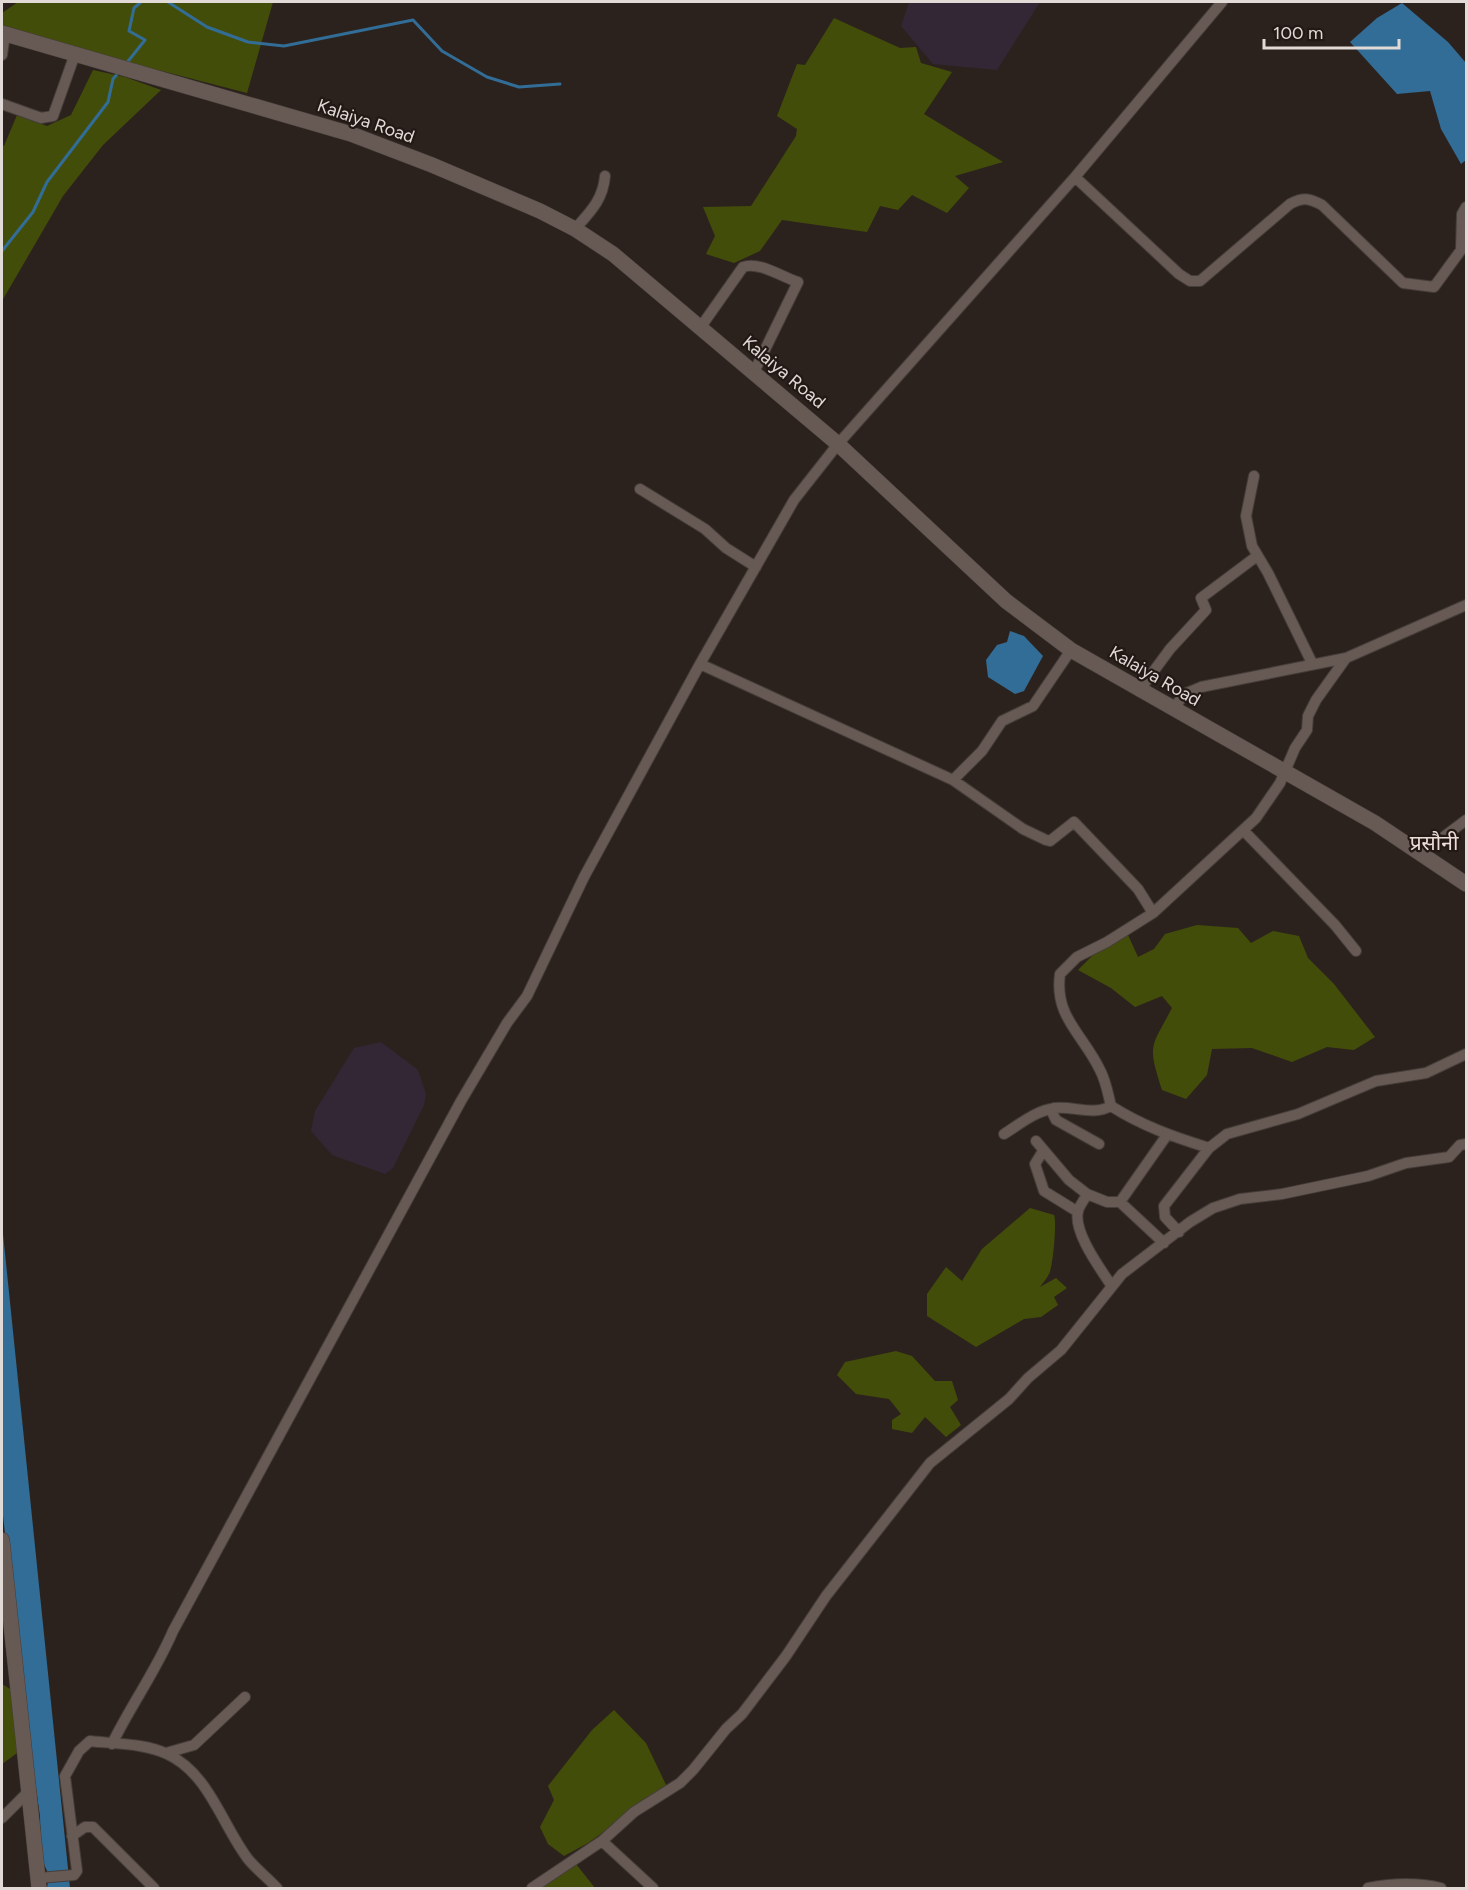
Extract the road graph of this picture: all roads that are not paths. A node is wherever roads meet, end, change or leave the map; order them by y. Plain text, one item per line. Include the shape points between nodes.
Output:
1 (1222, 2) edge
2 (3, 33) edge
3 (75, 54) junction
4 (2, 55) edge
5 (2, 104) edge
6 (605, 176) dead end
7 (1075, 177) junction
8 (1467, 207) edge
9 (575, 228) junction
10 (700, 328) junction
11 (754, 372) junction
12 (838, 444) junction
13 (1254, 476) dead end
14 (640, 489) dead end
15 (1257, 556) junction
16 (756, 567) junction
17 (1467, 605) edge
18 (1071, 650) junction
19 (1346, 658) junction
20 (700, 663) junction
21 (1312, 663) junction
22 (1139, 691) junction
23 (1173, 710) junction
24 (1285, 771) junction
25 (953, 780) junction
26 (1467, 820) edge
27 (1244, 831) junction
28 (1421, 854) junction
29 (1467, 884) edge
30 (1153, 913) junction
31 (1356, 951) dead end
32 (1467, 1054) edge
33 (1111, 1106) junction
34 (1054, 1108) junction
35 (1004, 1134) dead end
36 (1167, 1135) junction
37 (1036, 1141) dead end
38 (1099, 1144) dead end
39 (1467, 1144) edge
40 (1209, 1148) junction
41 (1043, 1151) junction
42 (1087, 1194) junction
43 (1120, 1202) junction
44 (1078, 1212) junction
45 (1179, 1232) junction
46 (1164, 1243) junction
47 (1111, 1285) junction
48 (2, 1540) edge
49 (245, 1697) dead end
50 (112, 1744) junction
51 (166, 1753) junction
52 (30, 1790) junction
53 (2, 1818) edge
54 (72, 1836) junction
55 (602, 1841) junction
56 (42, 1881) edge
57 (154, 1888) edge
58 (277, 1888) edge
59 (532, 1888) edge
60 (653, 1888) edge
61 (1368, 1888) edge
62 (1441, 1888) edge

1 - 7 street
2 - 3 main road, Kalaiya Road
2 - 4 street
3 - 5 street via 53,116 41,118
3 - 9 main road, Kalaiya Road via 351,134
6 - 9 street via 595,208
7 - 8 street via 1190,281 1200,280 1300,198 1322,205 1403,283 1434,287 1461,250 1462,214
7 - 12 street
9 - 10 main road, Kalaiya Road via 613,254
10 - 11 main road, Kalaiya Road
10 - 11 street via 743,267 757,266 798,282
11 - 12 main road, Kalaiya Road
12 - 16 street via 794,500
12 - 18 main road, Kalaiya Road via 976,575
13 - 15 street via 1246,516
14 - 16 street via 705,529
15 - 21 street
15 - 22 street via 1201,598 1206,610
16 - 20 street
17 - 19 street
18 - 22 main road, Kalaiya Road
18 - 25 street via 1034,706 1002,721 982,750
19 - 21 street
19 - 24 street via 1316,700
20 - 25 street
20 - 50 street via 584,877 527,996 461,1101
21 - 23 street via 1201,687 1184,694
22 - 23 main road, Kalaiya Road
23 - 24 main road, Kalaiya Road
24 - 27 street via 1268,803
24 - 28 main road, Kalaiya Road
25 - 30 street via 1023,829 1046,840 1050,841 1074,822 1138,889
26 - 28 street
27 - 30 street
27 - 31 street
28 - 29 main road, Kalaiya Road
30 - 33 street via 1077,957 1060,974 1059,1000 1065,1017 1100,1070
32 - 40 street via 1426,1073 1376,1081 1298,1114 1227,1134
33 - 34 street via 1095,1112
33 - 36 street
34 - 35 street via 1035,1114
34 - 38 street via 1056,1120
36 - 40 street
36 - 43 street
37 - 41 street
39 - 45 street via 1460,1145 1449,1157 1406,1163 1368,1176 1282,1194 1240,1199 1213,1208
40 - 45 street via 1164,1206 1165,1217
41 - 42 street
41 - 44 street via 1035,1164 1044,1191
42 - 43 street via 1107,1202
42 - 44 street
43 - 46 street
44 - 47 street via 1087,1248
45 - 46 street
46 - 47 street
47 - 55 street via 1061,1350 1009,1399 930,1463 826,1596 742,1714 693,1770 680,1783 634,1812
48 - 52 main road
49 - 51 street via 194,1745
50 - 51 street
50 - 54 street via 90,1741 79,1750 65,1776
51 - 58 street via 204,1787 248,1859
52 - 53 street
52 - 56 main road
54 - 56 street via 77,1871 74,1875
54 - 57 street via 85,1827 93,1827
55 - 59 street
55 - 60 street
61 - 62 street via 1391,1883

